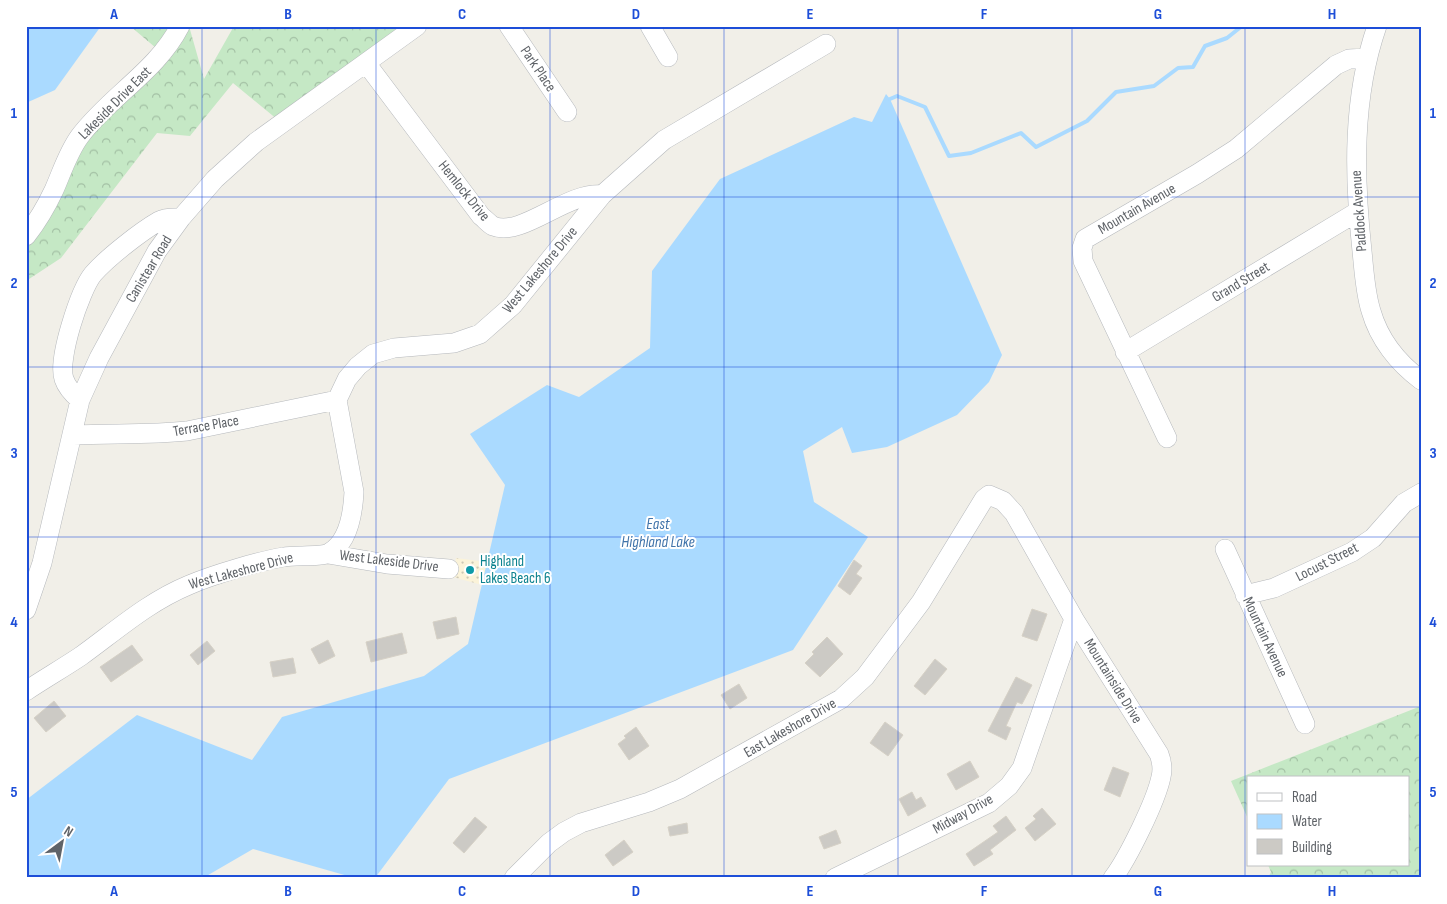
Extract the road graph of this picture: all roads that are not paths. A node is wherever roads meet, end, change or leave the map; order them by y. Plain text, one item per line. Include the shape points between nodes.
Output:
1 (180, 26) edge
2 (417, 26) edge
3 (509, 26) edge
4 (650, 26) edge
5 (1377, 26) edge
6 (826, 44) dead end
7 (668, 57) dead end
8 (1366, 58) junction
9 (366, 63) junction
10 (567, 112) dead end
11 (602, 195) junction
12 (1358, 212) junction
13 (181, 218) junction
14 (26, 236) edge
15 (1125, 352) junction
16 (1421, 380) edge
17 (80, 400) junction
18 (337, 400) junction
19 (73, 435) junction
20 (1167, 438) dead end
21 (1421, 493) edge
22 (994, 496) joint
23 (1225, 549) dead end
24 (328, 554) junction
25 (449, 569) dead end
26 (1245, 594) junction
27 (26, 610) edge
28 (1074, 619) junction
29 (26, 691) edge
30 (1305, 724) dead end
31 (514, 878) edge
32 (834, 878) edge
33 (1113, 878) edge

1 - 14 street, Lakeside Drive East via 156,62 81,134 70,150 40,218
2 - 9 street, Canistear Road
3 - 10 street, Park Place
4 - 7 street
5 - 8 street, Paddock Avenue
6 - 11 street, West Lakeshore Drive via 664,140
8 - 12 street, Paddock Avenue via 1355,166
8 - 15 street, Mountain Avenue via 1349,59 1336,65 1236,149 1085,239 1083,261
9 - 11 street, Hemlock Drive via 481,216 492,226 518,226 575,198 590,193
9 - 13 street, Canistear Road via 256,142 215,179
11 - 18 street, West Lakeshore Drive via 497,322 480,334 454,343 394,348 373,354 347,379
12 - 15 street, Grand Street
12 - 16 street, Paddock Avenue via 1370,310 1390,350
13 - 17 street, Canistear Road via 157,251
13 - 17 street via 160,221 92,275 83,292 62,359 63,378
15 - 20 street, Mountain Avenue
17 - 19 street, Canistear Road
18 - 19 street, Terrace Place via 188,431
18 - 24 street via 354,499 350,524 340,542
19 - 27 street, Canistear Road via 42,563
21 - 26 street, Locust Street via 1404,503 1373,538 1352,552 1274,588
22 - 28 street, Mountainside Drive via 1003,500 1014,513
22 - 31 street, East Lakeshore Drive via 984,499 921,602 881,657 841,699 680,789 581,823 564,832
23 - 26 street, Mountain Avenue
24 - 25 street, West Lakeside Drive via 387,564
24 - 29 street, West Lakeshore Drive via 282,557 190,584 155,601 81,656
26 - 30 street, Mountain Avenue
28 - 32 street, Midway Drive via 1022,768 1008,786 976,810
28 - 33 street, Mountainside Drive via 1159,754 1162,764 1158,787 1129,852

